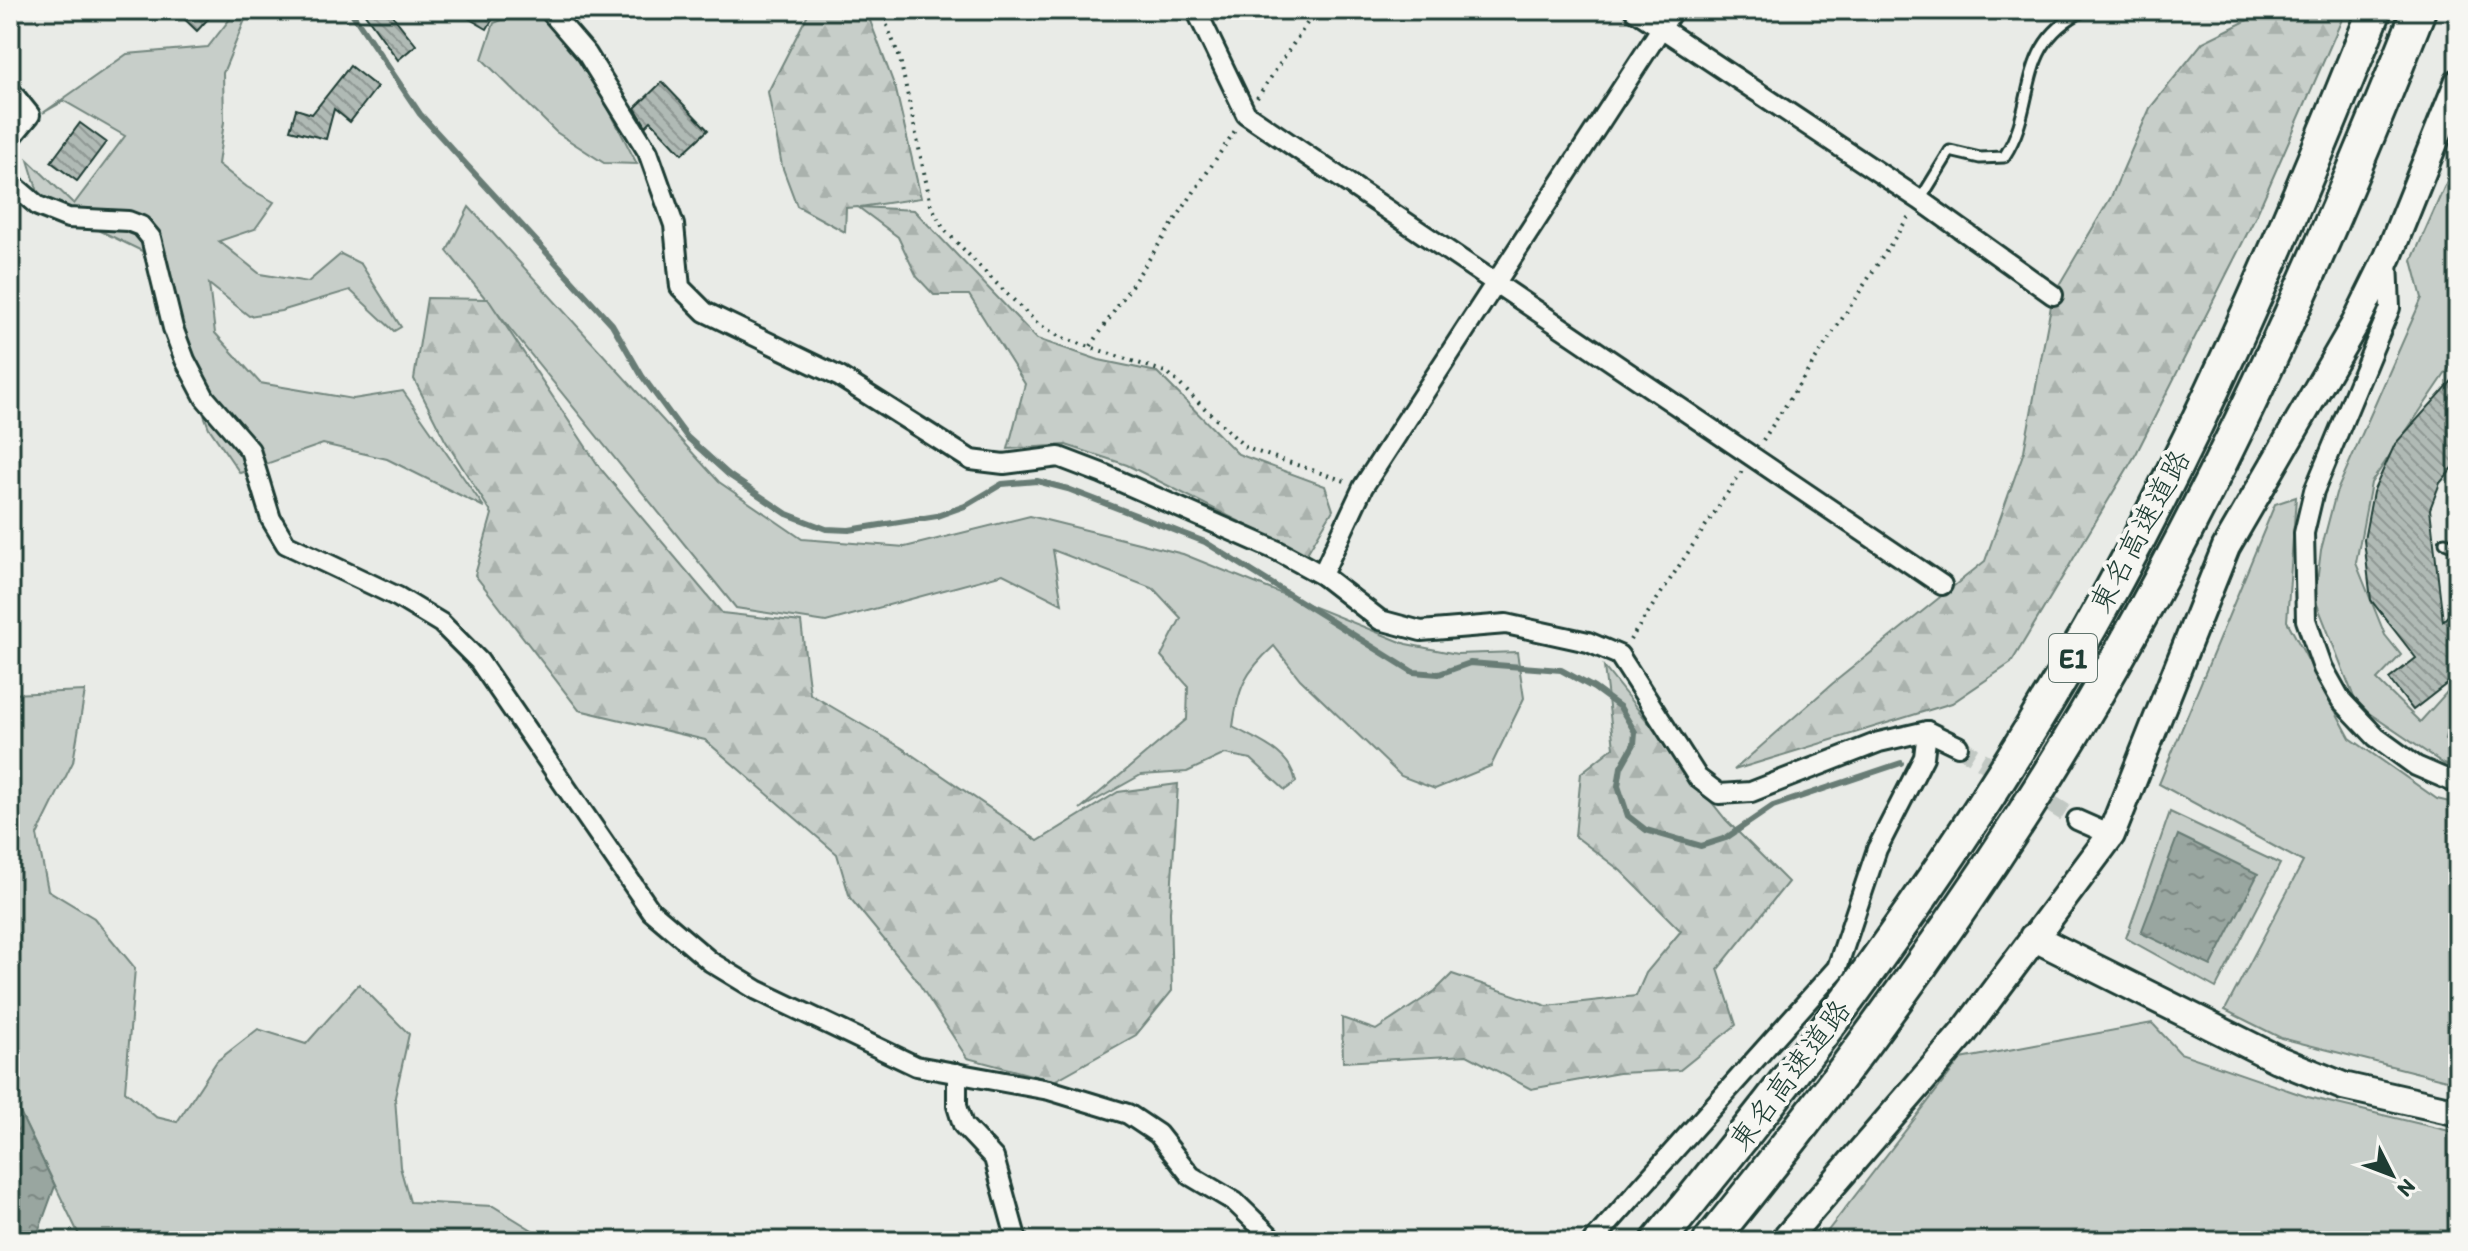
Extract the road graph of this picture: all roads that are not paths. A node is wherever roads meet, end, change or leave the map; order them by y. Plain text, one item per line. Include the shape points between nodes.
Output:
1 (549, 10) edge
2 (1196, 10) edge
3 (1634, 10) edge
4 (1673, 10) edge
5 (2085, 10) edge
6 (2375, 10) edge
7 (2419, 10) edge
8 (1662, 29) junction
9 (2458, 83) edge
10 (10, 90) edge
11 (10, 139) edge
12 (10, 182) edge
13 (1920, 200) junction
14 (2388, 257) junction
15 (1496, 284) junction
16 (2053, 295) dead end
17 (2458, 536) edge
18 (2445, 542) dead end
19 (1322, 575) junction
20 (1942, 585) dead end
21 (1927, 731) junction
22 (1958, 746) tunnel mouth
23 (2458, 784) edge
24 (2077, 820) tunnel mouth
25 (2111, 835) junction
26 (2033, 937) junction
27 (957, 1073) junction
28 (2458, 1112) edge
29 (1017, 1241) edge
30 (1275, 1241) edge
31 (1593, 1241) edge
32 (1658, 1241) edge
33 (1710, 1241) edge
34 (1784, 1241) edge

1 - 19 street via 587,54 648,152 674,225 680,287 705,312 840,377 971,460 1004,464 1059,457 1193,511
2 - 15 street via 1246,114
3 - 8 street
4 - 8 street
5 - 13 lane via 2037,51 2015,140 2004,157 1950,151
6 - 32 highway, 東名高速道路 / E1 via 2300,195 2184,451 2068,667 1882,953 1780,1093
7 - 33 highway, 東名高速道路 / E1 via 2293,308 2208,487 2113,664 2025,812 1912,978 1813,1115
8 - 13 street
8 - 15 street
9 - 14 street
10 - 11 street via 30,115
12 - 27 street via 38,206 68,218 141,226 151,238 185,360 205,398 250,450 271,519 286,544 441,623 479,661 651,911 711,962 757,990 916,1066
13 - 16 street
14 - 23 street via 2390,308 2314,491 2304,533 2306,620 2341,700 2376,737 2416,766
14 - 25 street via 2226,547
15 - 19 street via 1363,487
15 - 20 street
17 - 18 lane via 2455,546
19 - 21 street via 1380,620 1421,631 1518,625 1619,655 1698,778 1719,794 1751,792 1879,742
21 - 22 street
21 - 31 street via 1924,757 1877,849 1837,968
24 - 25 street
25 - 26 street
26 - 28 street via 2277,1059 2343,1086
26 - 34 street via 1964,1032
27 - 29 street via 963,1125 994,1158
27 - 30 street via 1049,1090 1128,1114 1158,1134 1191,1176 1235,1202

